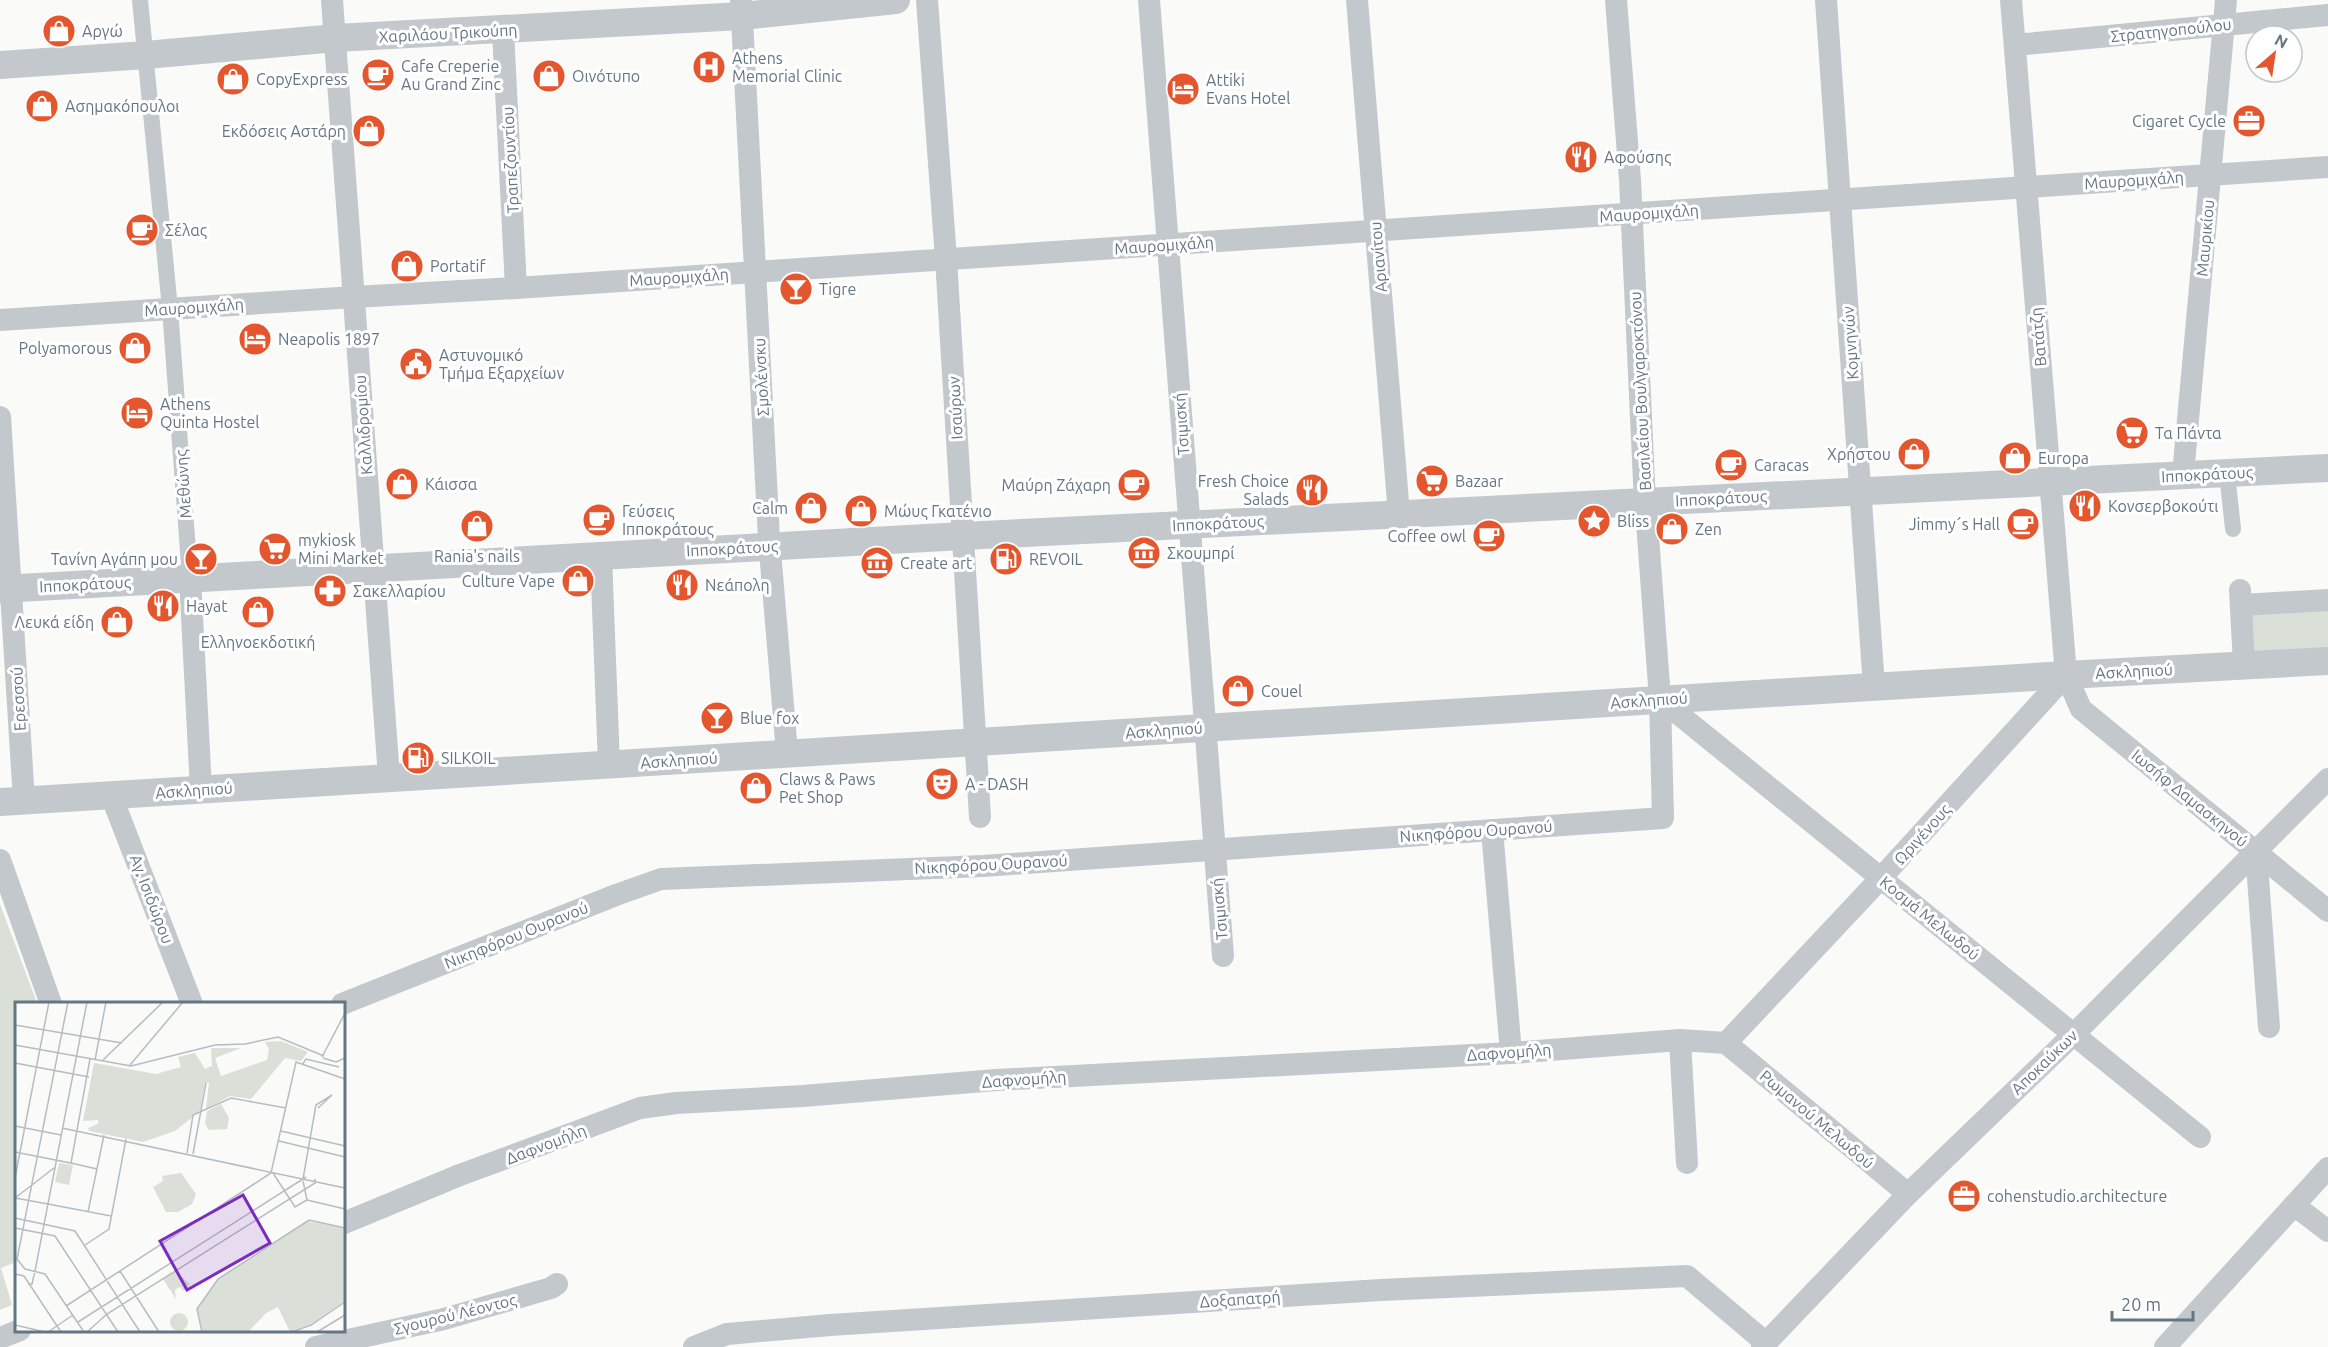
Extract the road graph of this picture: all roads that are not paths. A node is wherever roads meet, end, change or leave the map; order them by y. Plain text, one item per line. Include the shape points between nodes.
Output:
1 (140, 0) edge
2 (332, 0) edge
3 (896, 0) edge
4 (927, 0) edge
5 (1149, 0) edge
6 (1357, 0) edge
7 (1616, 0) edge
8 (1826, 0) edge
9 (2011, 0) edge
10 (2226, 0) edge
11 (741, 8) edge
12 (2328, 15) edge
13 (2224, 25) junction
14 (503, 31) junction
15 (336, 38) junction
16 (2015, 45) junction
17 (146, 55) junction
18 (0, 65) edge
19 (2328, 167) edge
20 (2211, 175) junction
21 (2026, 188) junction
22 (1840, 200) junction
23 (1632, 214) junction
24 (1376, 231) junction
25 (1167, 244) junction
26 (946, 259) junction
27 (755, 272) junction
28 (516, 288) junction
29 (354, 297) junction
30 (170, 309) junction
31 (0, 320) edge
32 (0, 417) edge
33 (2328, 468) edge
34 (2227, 473) junction
35 (2183, 475) junction
36 (2050, 482) junction
37 (1860, 491) junction
38 (1646, 502) junction
39 (1399, 514) junction
40 (1189, 524) junction
41 (2233, 529) dead end
42 (963, 536) junction
43 (770, 546) junction
44 (601, 556) junction
45 (374, 568) junction
46 (190, 578) junction
47 (6, 589) edge
48 (2328, 600) edge
49 (2328, 661) edge
50 (2244, 664) junction
51 (2066, 675) junction
52 (1874, 687) junction
53 (1660, 699) junction
54 (1204, 728) junction
55 (975, 742) junction
56 (787, 753) junction
57 (609, 764) junction
58 (389, 777) junction
59 (2328, 779) edge
60 (201, 789) junction
61 (111, 795) junction
62 (12, 801) edge
63 (980, 817) dead end
64 (1663, 818) joint
65 (1492, 830) junction
66 (1213, 851) junction
67 (2256, 851) junction
68 (0, 860) edge
69 (1881, 878) junction
70 (2328, 911) edge
71 (1223, 956) dead end
72 (50, 1002) edge
73 (191, 1002) edge
74 (345, 1003) edge
75 (2269, 1027) dead end
76 (2074, 1034) junction
77 (1680, 1040) junction
78 (1726, 1043) junction
79 (1511, 1053) junction
80 (2200, 1137) dead end
81 (1687, 1163) dead end
82 (2328, 1168) edge
83 (1908, 1194) junction
84 (2294, 1205) junction
85 (345, 1223) edge
86 (2328, 1231) edge
87 (557, 1284) dead end
88 (15, 1332) edge
89 (0, 1338) edge
90 (327, 1340) edge
91 (1764, 1345) edge
92 (694, 1347) edge
93 (2165, 1347) edge

1 - 17 street, Μεθώνης
2 - 15 street, Καλλιδρομίου
3 - 11 street, Χαριλάου Τρικούπη
4 - 26 street, Ισαύρων
5 - 25 street, Τσιμισκή
6 - 24 street, Αριανίτου
7 - 23 street, Βασιλείου Βουλγαροκτόνου
8 - 22 street, Κομνηνών
9 - 16 street, Βατάτζη
10 - 13 street, Μαυρικίου
11 - 14 street, Χαριλάου Τρικούπη
11 - 27 street, Σμολένσκυ
12 - 13 street, Στρατηγοπούλου
13 - 16 street, Στρατηγοπούλου
13 - 20 street, Μαυρικίου
14 - 15 street, Χαριλάου Τρικούπη
14 - 28 street, Τραπεζουντίου
15 - 17 street, Χαριλάου Τρικούπη
15 - 29 street, Καλλιδρομίου
16 - 21 street, Βατάτζη
17 - 18 street, Χαριλάου Τρικούπη
17 - 30 street, Μεθώνης
19 - 20 street, Μαυρομιχάλη
20 - 21 street, Μαυρομιχάλη
20 - 35 street, Μαυρικίου
21 - 22 street, Μαυρομιχάλη
21 - 36 street, Βατάτζη
22 - 23 street, Μαυρομιχάλη
22 - 37 street, Κομνηνών
23 - 24 street, Μαυρομιχάλη
23 - 38 street, Βασιλείου Βουλγαροκτόνου
24 - 25 street, Μαυρομιχάλη
24 - 39 street, Αριανίτου
25 - 26 street, Μαυρομιχάλη
25 - 40 street, Τσιμισκή
26 - 27 street, Μαυρομιχάλη
26 - 42 street, Ισαύρων
27 - 28 street, Μαυρομιχάλη
27 - 43 street, Σμολένσκυ
28 - 29 street, Μαυρομιχάλη
29 - 30 street, Μαυρομιχάλη
29 - 45 street, Καλλιδρομίου
30 - 31 street, Μαυρομιχάλη
30 - 46 street, Μεθώνης
32 - 47 street, Ερεσσού
33 - 34 street, Ιπποκράτους
34 - 35 street, Ιπποκράτους
34 - 41 street
35 - 36 street, Ιπποκράτους
36 - 37 street, Ιπποκράτους
36 - 51 street, Βατάτζη
37 - 38 street, Ιπποκράτους
37 - 52 street, Κομνηνών
38 - 39 street, Ιπποκράτους
38 - 53 street, Βασιλείου Βουλγαροκτόνου
39 - 40 street, Ιπποκράτους
40 - 42 street, Ιπποκράτους
40 - 54 street, Τσιμισκή
42 - 43 street, Ιπποκράτους
42 - 55 street, Ισαύρων
43 - 44 street, Ιπποκράτους
43 - 56 street, Σμολένσκυ
44 - 45 street, Ιπποκράτους
44 - 57 street
45 - 46 street, Ιπποκράτους
45 - 58 street, Καλλιδρομίου
46 - 47 street, Ιπποκράτους
46 - 60 street, Μεθώνης
47 - 62 street, Ερεσσού
48 - 50 street via 2240,598
49 - 50 street, Ασκληπιού
50 - 51 street, Ασκληπιού
51 - 52 street, Ασκληπιού
51 - 67 street, Ιωσήφ Δαμασκηνού via 2081,709
51 - 69 street, Ωριγένους
52 - 53 street, Ασκληπιού
53 - 54 street, Ασκληπιού
53 - 64 street, Βασιλείου Βουλγαροκτόνου
53 - 69 street, Κοσμά Μελωδού
54 - 55 street, Ασκληπιού
54 - 66 street, Τσιμισκή
55 - 56 street, Ασκληπιού
55 - 63 street, Ισαύρων
56 - 57 street, Ασκληπιού
57 - 58 street, Ασκληπιού
58 - 60 street, Ασκληπιού
59 - 67 street, Αποκαύκων
60 - 61 street, Ασκληπιού
61 - 62 street, Ασκληπιού
61 - 73 street, Αγ. Ισιδώρου
64 - 65 street, Νικηφόρου Ουρανού
65 - 66 street, Νικηφόρου Ουρανού
65 - 79 street
66 - 71 street, Τσιμισκή
66 - 74 street, Νικηφόρου Ουρανού via 983,866 661,879
67 - 70 street, Ιωσήφ Δαμασκηνού
67 - 75 street
67 - 76 street, Αποκαύκων
68 - 72 street
69 - 76 street, Κοσμά Μελωδού
69 - 78 street, Ωριγένους
76 - 80 street, Κοσμά Μελωδού
76 - 83 street, Αποκαύκων
77 - 78 street, Δαφνομήλη
77 - 79 street, Δαφνομήλη
77 - 81 street
78 - 83 street, Ρωμανού Μελωδού
79 - 85 street, Δαφνομήλη via 676,1102 640,1108
82 - 84 street
83 - 91 street, Αποκαύκων
84 - 86 street
84 - 93 street
87 - 90 street, Σγουρού Λέοντος via 444,1319
88 - 89 street
91 - 92 street, Δοξαπατρή via 1687,1276 1381,1290 830,1325 727,1334

